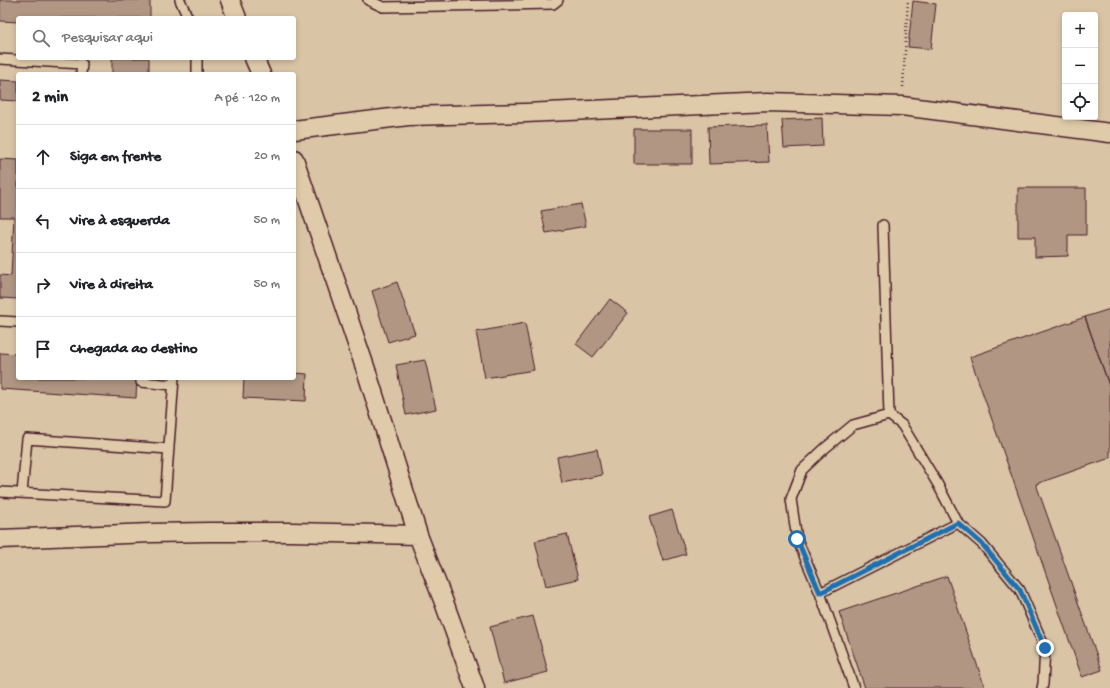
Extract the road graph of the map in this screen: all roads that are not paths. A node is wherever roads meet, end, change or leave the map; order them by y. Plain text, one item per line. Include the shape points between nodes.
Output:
1 (180, 0) edge
2 (230, 0) edge
3 (368, 0) edge
4 (558, 0) edge
5 (187, 16) edge
6 (236, 16) edge
7 (0, 59) edge
8 (16, 60) edge
9 (16, 60) edge
10 (197, 60) edge
11 (255, 60) edge
12 (81, 72) edge
13 (197, 72) edge
14 (260, 72) edge
15 (296, 130) edge
16 (1110, 133) edge
17 (296, 165) edge
18 (883, 225) dead end
19 (0, 321) edge
20 (16, 322) edge
21 (141, 382) dead end
22 (173, 382) edge
23 (889, 414) junction
24 (169, 449) junction
25 (0, 492) edge
26 (22, 493) junction
27 (958, 523) junction
28 (418, 535) junction
29 (0, 539) edge
30 (820, 593) junction
31 (475, 688) edge
32 (854, 688) edge
33 (1042, 688) edge

1 - 5 lane
2 - 6 street
3 - 4 lane via 384,7 553,4
7 - 9 lane
8 - 12 lane via 82,64
10 - 13 lane
11 - 14 street
15 - 16 street via 408,116 768,102 902,106
17 - 28 street via 367,373
18 - 23 lane
19 - 20 lane
21 - 22 lane
22 - 24 lane
23 - 27 lane via 902,425
23 - 30 lane via 853,425 802,470 791,499 797,539
24 - 26 lane via 165,501
24 - 26 lane via 27,439
25 - 26 lane
27 - 30 lane
27 - 33 lane via 982,544 1020,590 1045,648
28 - 29 street via 208,532
28 - 31 street
30 - 32 lane

